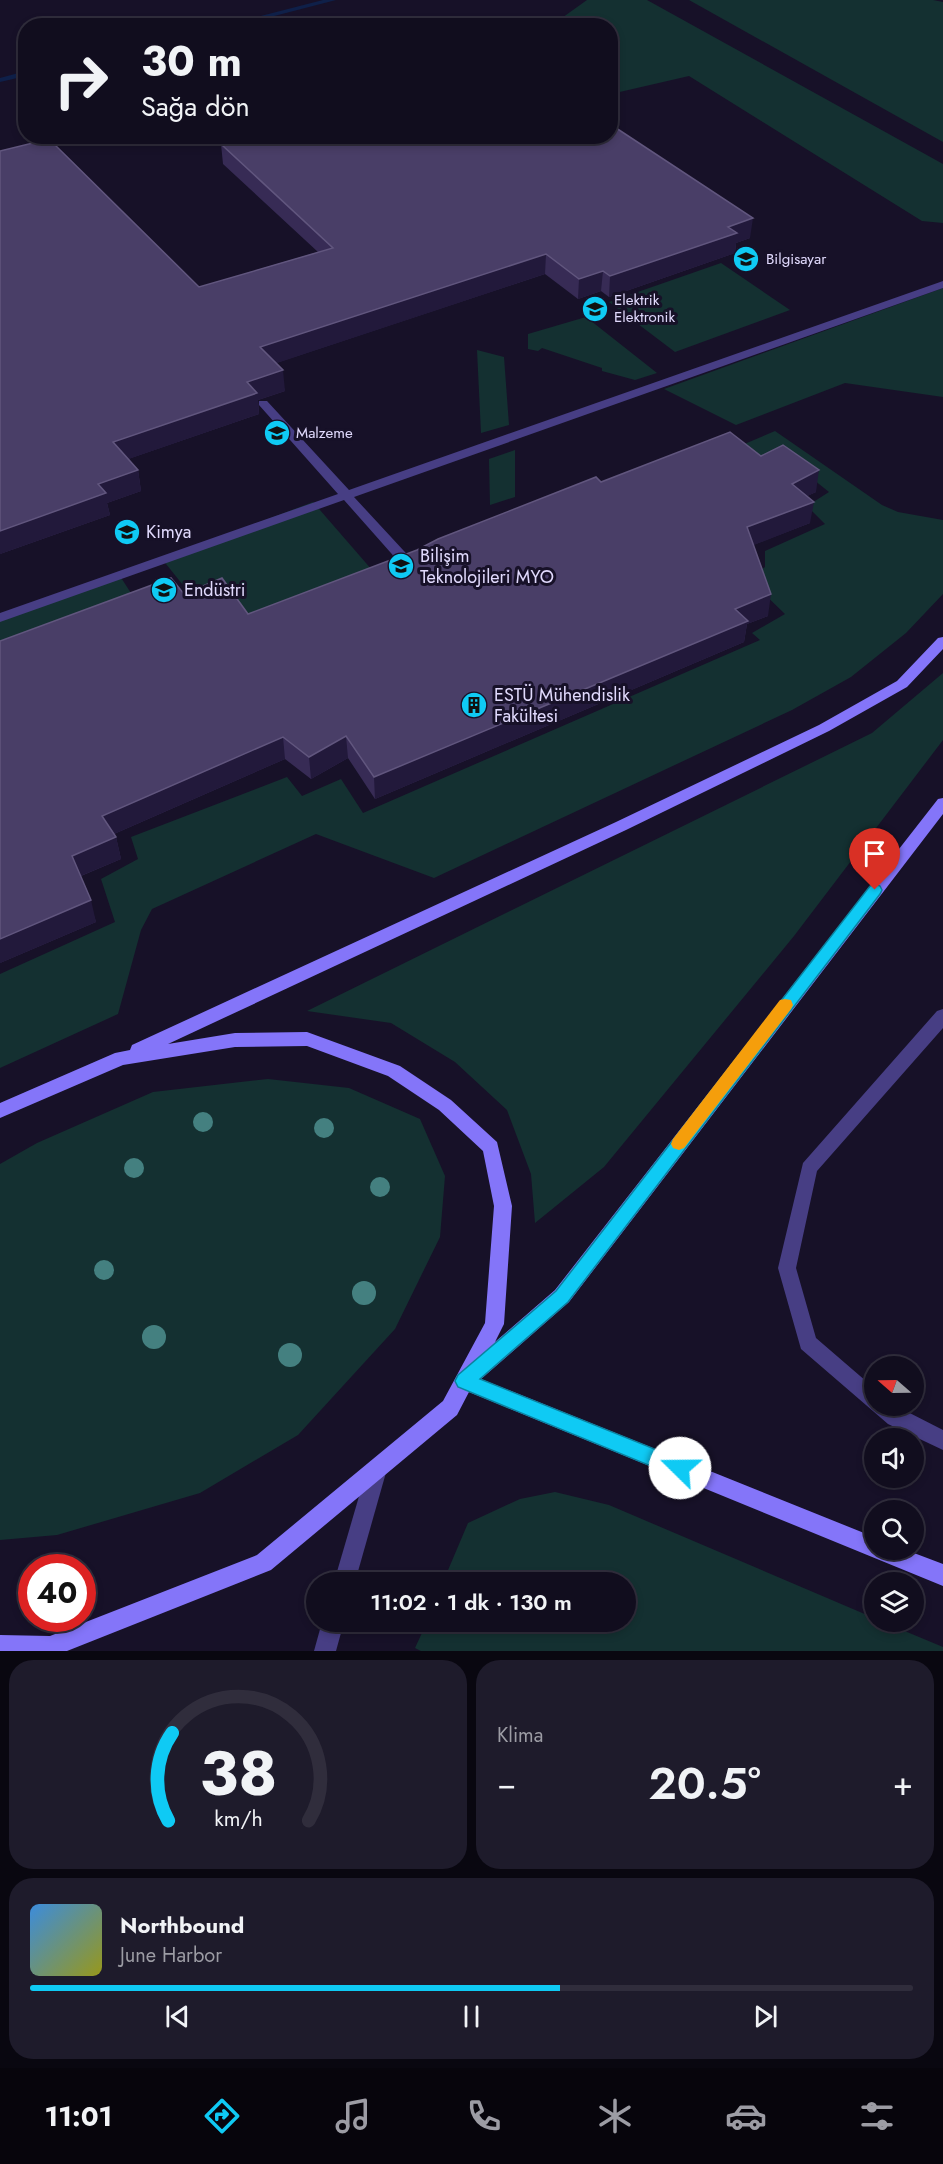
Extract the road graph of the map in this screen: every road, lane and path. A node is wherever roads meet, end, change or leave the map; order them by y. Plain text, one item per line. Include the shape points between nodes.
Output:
1 (943, 284) edge
2 (263, 403) dead end
3 (348, 495) junction
4 (411, 567) edge
5 (0, 618) edge
6 (943, 641) edge
7 (943, 803) edge
8 (943, 1016) edge
9 (121, 1058) junction
10 (0, 1111) edge
11 (464, 1381) junction
12 (864, 1391) edge
13 (894, 1416) edge
14 (943, 1440) edge
15 (376, 1469) junction
16 (864, 1543) edge
17 (905, 1560) edge
18 (347, 1572) edge
19 (943, 1575) edge
20 (330, 1632) edge
21 (0, 1646) edge
22 (44, 1649) edge
23 (325, 1651) edge

1 - 3 street
2 - 3 street
3 - 4 street
3 - 5 street
6 - 9 street via 902,684 824,728
7 - 11 street via 562,1296
8 - 12 street via 809,1168 786,1268 808,1343
9 - 10 street
9 - 11 street via 235,1040 307,1039 394,1071 445,1105 491,1147 503,1206 494,1324
11 - 15 street via 450,1408
11 - 16 street
13 - 14 street
15 - 18 street
15 - 22 street via 264,1563
17 - 19 street
20 - 23 street
21 - 22 street

